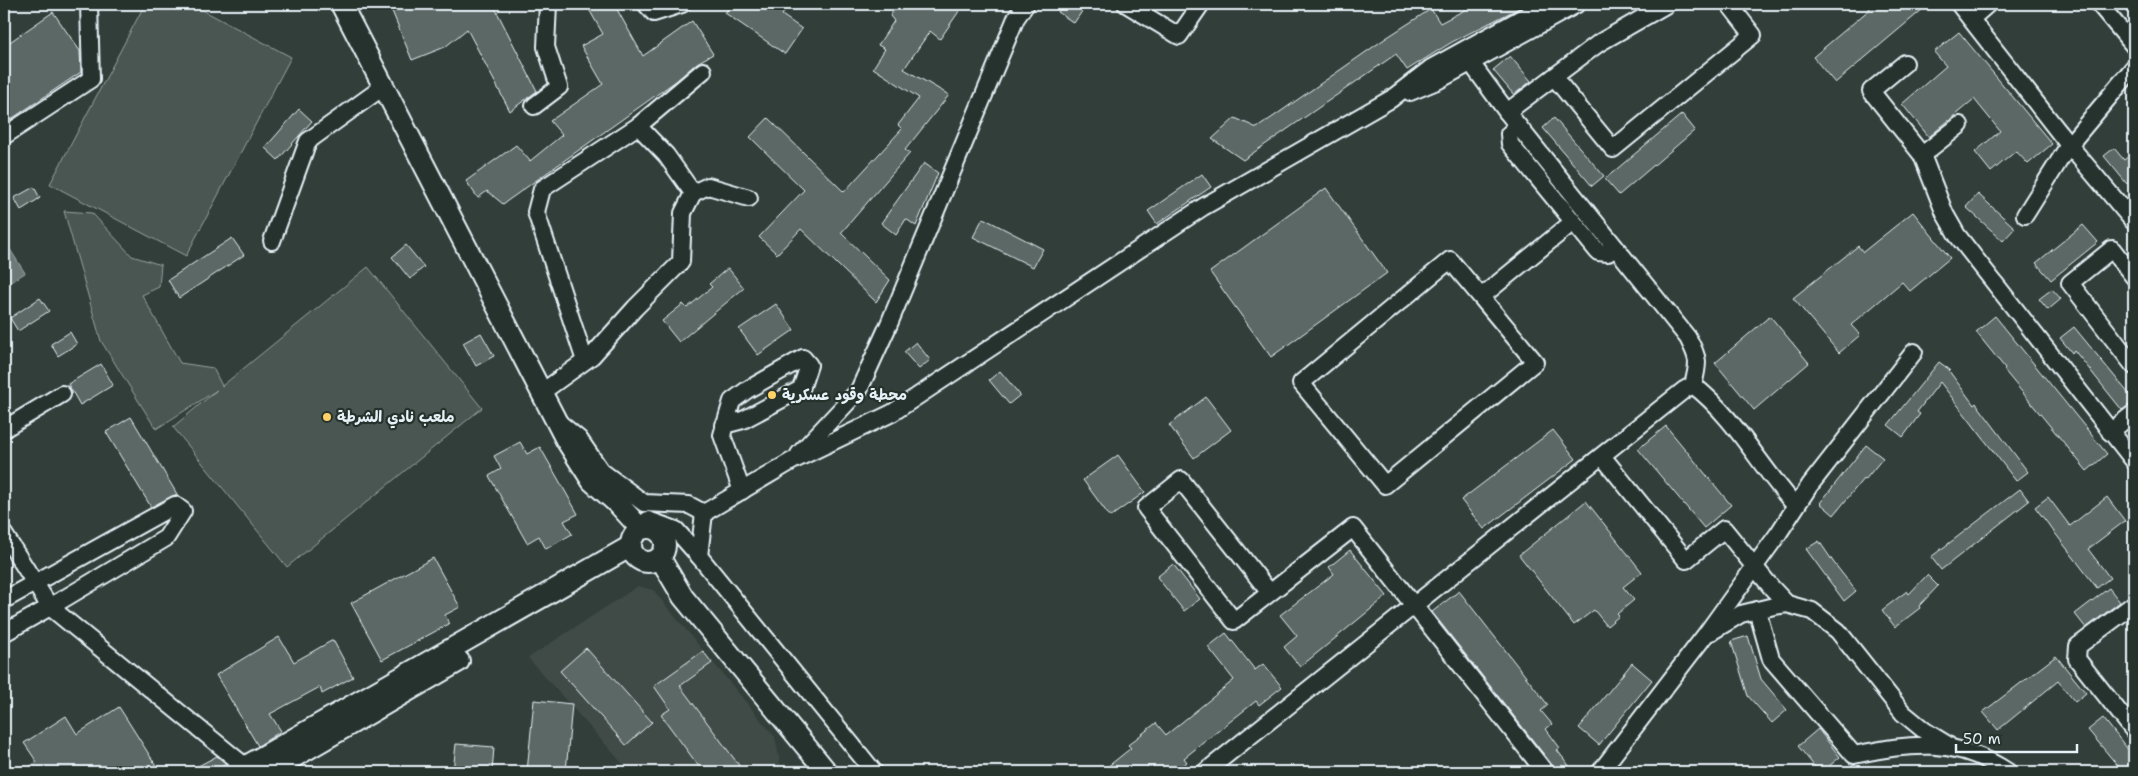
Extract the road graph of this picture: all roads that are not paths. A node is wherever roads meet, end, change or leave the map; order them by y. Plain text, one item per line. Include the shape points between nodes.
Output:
1 (89, 4) edge
2 (341, 4) edge
3 (548, 4) edge
4 (646, 4) edge
5 (682, 4) edge
6 (1026, 4) edge
7 (1126, 4) edge
8 (1200, 4) edge
9 (1547, 4) edge
10 (1578, 4) edge
11 (1667, 4) edge
12 (1729, 4) edge
13 (1959, 4) edge
14 (1988, 4) edge
15 (2099, 4) edge
16 (1971, 19) junction
17 (2134, 46) edge
18 (1471, 63) junction
19 (1905, 63) dead end
20 (2134, 67) edge
21 (703, 71) dead end
22 (1554, 77) junction
23 (383, 87) junction
24 (1391, 99) junction
25 (534, 106) dead end
26 (1507, 112) junction
27 (1960, 125) dead end
28 (638, 126) junction
29 (1518, 126) junction
30 (4, 136) edge
31 (2069, 145) junction
32 (1922, 155) junction
33 (693, 193) junction
34 (749, 198) dead end
35 (2025, 216) dead end
36 (1573, 222) junction
37 (2134, 222) edge
38 (272, 241) dead end
39 (1614, 246) junction
40 (2134, 277) edge
41 (1482, 297) junction
42 (1914, 352) dead end
43 (585, 361) junction
44 (2134, 366) edge
45 (1693, 385) junction
46 (542, 392) junction
47 (62, 394) dead end
48 (2134, 413) edge
49 (556, 420) junction
50 (724, 425) junction
51 (4, 429) edge
52 (2110, 432) junction
53 (1602, 456) junction
54 (792, 461) junction
55 (2134, 461) edge
56 (742, 491) junction
57 (644, 503) junction
58 (1796, 505) junction
59 (704, 512) junction
60 (4, 534) edge
61 (641, 536) junction
62 (699, 556) junction
63 (660, 558) junction
64 (1754, 567) junction
65 (35, 583) junction
66 (1270, 593) junction
67 (4, 600) edge
68 (1787, 604) junction
69 (2134, 604) edge
70 (50, 607) junction
71 (1414, 607) junction
72 (1757, 610) junction
73 (4, 633) edge
74 (1706, 634) junction
75 (2134, 731) edge
76 (1954, 748) junction
77 (241, 769) edge
78 (818, 769) edge
79 (276, 770) edge
80 (874, 772) edge
81 (1205, 772) edge
82 (1545, 772) edge
83 (1600, 772) edge
84 (2008, 772) edge

1 - 30 street via 91,79
2 - 23 main road
3 - 25 street via 546,47 559,87
4 - 5 street via 654,13
6 - 54 street via 1016,18 859,390
7 - 8 street via 1179,36
9 - 24 street via 1431,68
10 - 18 street
11 - 22 street via 1599,43
12 - 22 street via 1753,35 1613,149
13 - 16 street
14 - 16 street
15 - 17 street
16 - 31 street
18 - 24 street
18 - 26 street
19 - 32 street via 1871,91
20 - 31 street
21 - 28 street
22 - 26 street
23 - 38 street via 308,141
23 - 46 main road
24 - 54 street via 1203,207 892,413
26 - 29 street
27 - 32 street
28 - 33 street via 666,156
28 - 43 street via 542,189 536,212
29 - 36 street via 1509,134 1510,144
29 - 39 street
31 - 35 street
31 - 37 street
32 - 52 street via 1945,214 1957,235
33 - 34 street via 708,186
33 - 43 street via 683,212 681,262
36 - 39 street via 1598,252 1608,253
36 - 41 street
39 - 45 street via 1696,352 1698,365
40 - 44 street via 2112,249 2070,283
41 - 41 street via 1535,362 1385,486 1301,383 1450,260
42 - 58 street
43 - 46 street
45 - 53 street
45 - 58 street via 1716,406
46 - 49 main road
47 - 51 street
48 - 52 street
49 - 57 street via 579,438 601,471
49 - 61 main road via 592,481 618,504
50 - 50 street via 732,400 803,358 809,365 802,389 743,420
50 - 56 street via 722,435
52 - 55 street
53 - 64 street via 1686,560 1724,529
53 - 71 street
54 - 56 street
56 - 59 street
57 - 59 street via 689,505
57 - 61 street
58 - 64 street
59 - 62 street
60 - 65 street
61 - 62 street via 676,530
61 - 63 main road via 643,561
61 - 63 main road via 661,534 665,549
61 - 77 main road
61 - 79 main road
62 - 80 street
63 - 78 main road via 683,597
64 - 68 street
64 - 74 street
65 - 67 street
65 - 70 street
65 - 70 street via 175,505 182,511 166,538
66 - 66 street via 1182,480 1146,508 1234,621
66 - 71 street via 1353,528
68 - 72 street
68 - 76 street via 1812,612 1838,631 1903,714
69 - 75 street via 2078,646 2077,659
70 - 73 street
70 - 77 street
71 - 81 street
71 - 82 street
72 - 74 street via 1741,614
72 - 76 street via 1771,659 1854,755 1915,745
74 - 83 street
76 - 84 street via 1976,755

